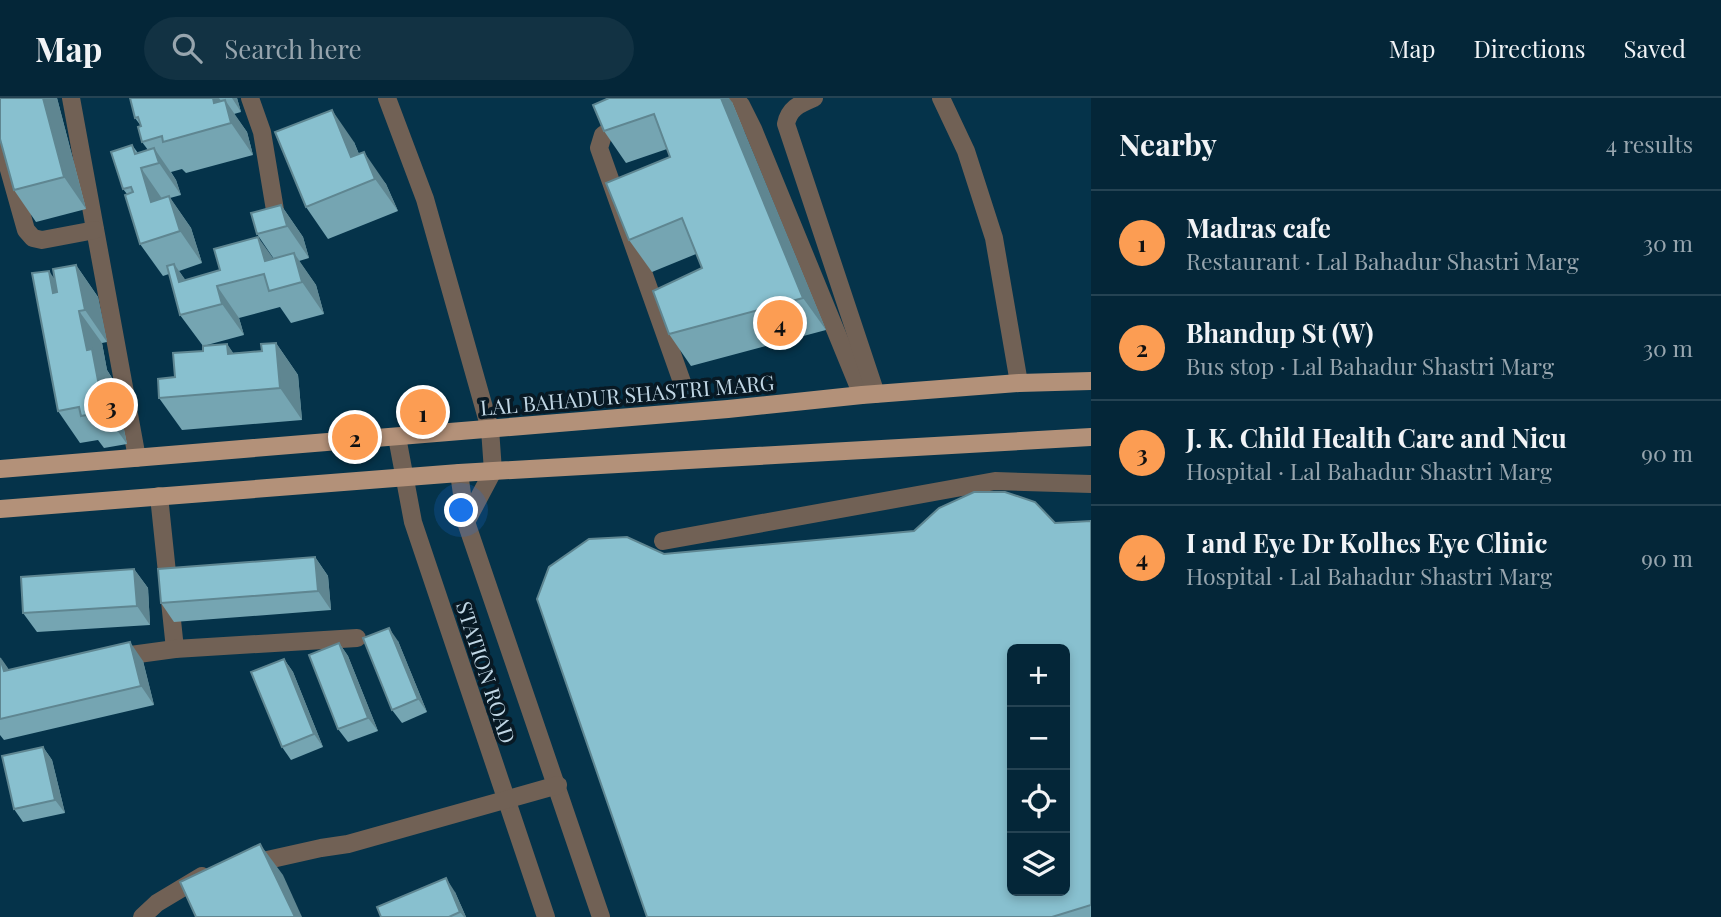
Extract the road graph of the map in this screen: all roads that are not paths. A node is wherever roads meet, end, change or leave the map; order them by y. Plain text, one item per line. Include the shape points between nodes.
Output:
1 (71, 98) edge
2 (250, 98) edge
3 (387, 98) edge
4 (734, 98) edge
5 (814, 98) edge
6 (941, 98) edge
7 (643, 112) edge
8 (0, 138) edge
9 (95, 230) junction
10 (263, 250) edge
11 (1091, 381) edge
12 (682, 382) tunnel mouth
13 (1019, 383) junction
14 (869, 394) junction
15 (490, 429) junction
16 (397, 437) junction
17 (1091, 437) edge
18 (137, 458) junction
19 (0, 469) edge
20 (493, 471) junction
21 (459, 473) junction
22 (404, 477) junction
23 (1091, 484) edge
24 (159, 496) junction
25 (0, 509) edge
26 (466, 522) junction
27 (663, 541) dead end
28 (357, 638) dead end
29 (175, 649) junction
30 (94, 660) edge
31 (558, 785) junction
32 (504, 799) junction
33 (142, 917) edge
34 (545, 917) edge
35 (601, 917) edge

1 - 9 street
2 - 10 street via 262,132 275,210
3 - 15 street via 425,199
4 - 14 street via 753,129
5 - 14 street via 796,106 786,124
6 - 13 street via 966,151 994,238
7 - 12 street via 603,135 599,148
8 - 9 street via 26,230 33,238
9 - 18 street
11 - 13 main road, LAL BAHADUR SHASTRI MARG
13 - 14 main road, LAL BAHADUR SHASTRI MARG
14 - 15 main road, LAL BAHADUR SHASTRI MARG
15 - 16 main road, LAL BAHADUR SHASTRI MARG
15 - 20 street
16 - 18 main road, LAL BAHADUR SHASTRI MARG
16 - 22 street, STATION ROAD
17 - 20 main road
18 - 19 main road, LAL BAHADUR SHASTRI MARG
20 - 21 main road
20 - 26 street
21 - 22 main road
21 - 26 street
22 - 24 main road
22 - 32 street, STATION ROAD via 413,522
23 - 27 street via 995,481
24 - 25 main road
24 - 29 street
26 - 31 street
28 - 29 street
29 - 30 street
31 - 32 street
31 - 35 street
32 - 33 street via 348,844 199,877
32 - 34 street, STATION ROAD

